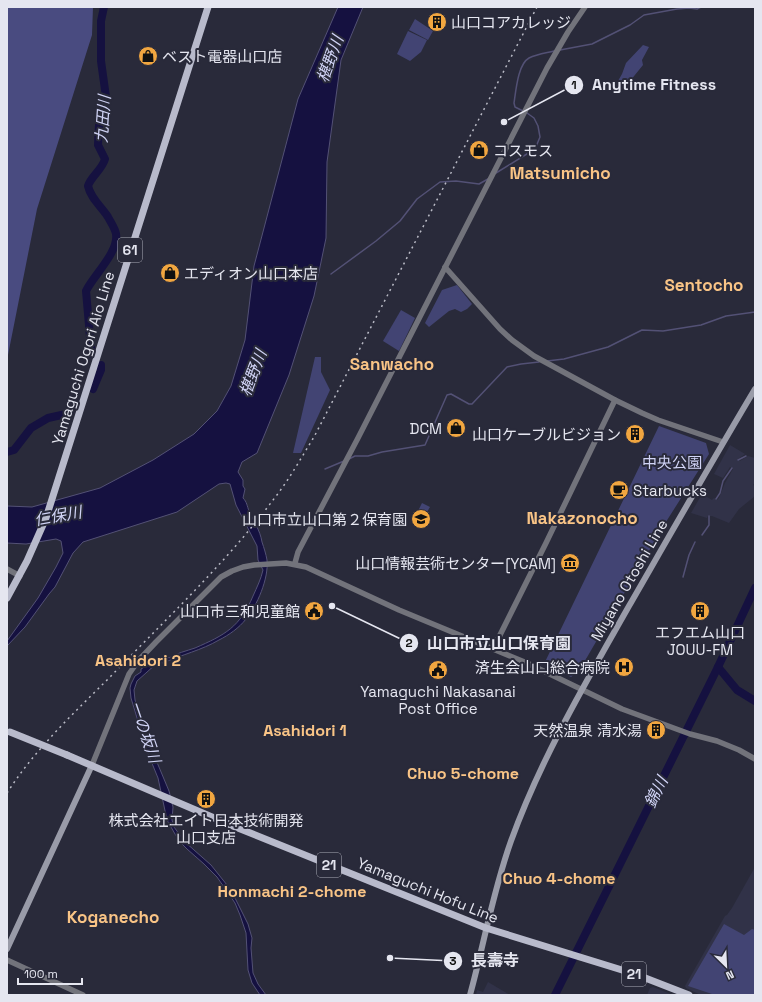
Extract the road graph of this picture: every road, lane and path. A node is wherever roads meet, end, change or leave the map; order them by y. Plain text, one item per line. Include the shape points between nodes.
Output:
1 (208, 7) edge
2 (585, 7) edge
3 (445, 267) junction
4 (755, 389) edge
5 (615, 400) junction
6 (723, 442) junction
7 (295, 563) junction
8 (7, 570) edge
9 (20, 576) junction
10 (7, 598) edge
11 (493, 648) junction
12 (581, 690) junction
13 (9, 731) edge
14 (755, 759) edge
15 (92, 765) junction
16 (486, 928) junction
17 (7, 949) edge
18 (7, 960) edge
19 (83, 995) edge
20 (470, 995) edge
21 (689, 995) edge

1 - 9 main road, Yamaguchi Ogori Aio Line / 61 via 46,518
2 - 3 street via 556,50
3 - 5 street via 488,317 512,340 534,356
3 - 7 street via 298,552
4 - 6 main road, Miyano Otoshi Line
5 - 6 street via 658,420
5 - 11 street
6 - 12 main road, Miyano Otoshi Line
7 - 11 street via 434,625
7 - 15 street via 243,567 213,583 138,661 129,674
8 - 9 street
9 - 10 main road, Yamaguchi Ogori Aio Line / 61
11 - 12 street
12 - 14 street via 622,709 717,741
12 - 16 main road, Miyano Otoshi Line via 521,816
13 - 15 main road, Yamaguchi Hofu Line / 21, bridge
15 - 16 main road, Yamaguchi Hofu Line / 21 via 161,796
15 - 17 main road
16 - 20 main road, Miyano Otoshi Line
16 - 21 main road, Yamaguchi Hofu Line / 21 via 634,974
18 - 19 street

